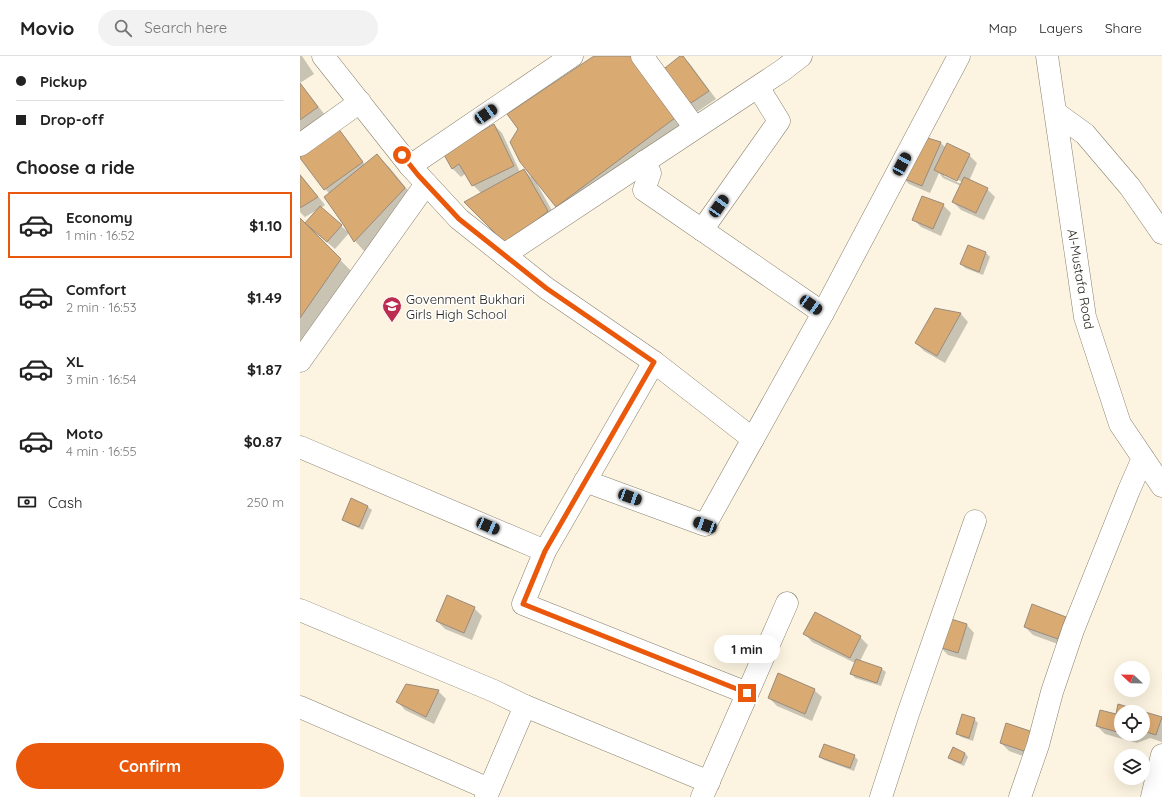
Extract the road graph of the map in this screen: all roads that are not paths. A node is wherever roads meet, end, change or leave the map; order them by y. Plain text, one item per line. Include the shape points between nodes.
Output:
1 (323, 56) edge
2 (572, 56) edge
3 (642, 56) edge
4 (801, 56) edge
5 (959, 56) edge
6 (1047, 56) edge
7 (545, 63) edge
8 (758, 87) junction
9 (360, 102) junction
10 (1056, 113) junction
11 (695, 128) junction
12 (300, 145) edge
13 (644, 162) junction
14 (410, 166) junction
15 (426, 184) junction
16 (702, 230) junction
17 (1162, 233) edge
18 (504, 255) junction
19 (823, 313) junction
20 (301, 357) edge
21 (654, 362) junction
22 (753, 439) junction
23 (300, 447) edge
24 (1143, 458) junction
25 (585, 481) junction
26 (1162, 486) edge
27 (974, 521) dead end
28 (545, 551) junction
29 (787, 603) dead end
30 (300, 610) edge
31 (747, 693) junction
32 (525, 706) junction
33 (300, 708) edge
34 (1162, 755) edge
35 (706, 790) edge
36 (488, 793) edge
37 (881, 797) edge
38 (1020, 797) edge
39 (1152, 797) edge

1 - 9 street
2 - 7 street
3 - 11 street
4 - 8 street
5 - 19 street
6 - 10 street, Al-Mustafa Road
7 - 14 street
8 - 11 street
8 - 16 street via 779,121
9 - 12 street
9 - 14 street
10 - 17 street via 1085,134 1130,187
10 - 24 street, Al-Mustafa Road via 1085,317 1120,424
11 - 13 street
13 - 16 street via 650,174 644,190
13 - 18 street
14 - 15 street
15 - 18 street via 459,219
15 - 20 street
16 - 19 street
18 - 21 street via 546,288
19 - 22 street
21 - 22 street
21 - 25 street
22 - 25 street via 705,525
23 - 28 street
24 - 26 street, Al-Mustafa Road
24 - 38 street via 1073,630
25 - 28 street
27 - 37 street
28 - 31 street via 523,604
29 - 31 street
30 - 32 street
31 - 35 street
32 - 35 street
32 - 36 street
33 - 36 street
34 - 39 street

